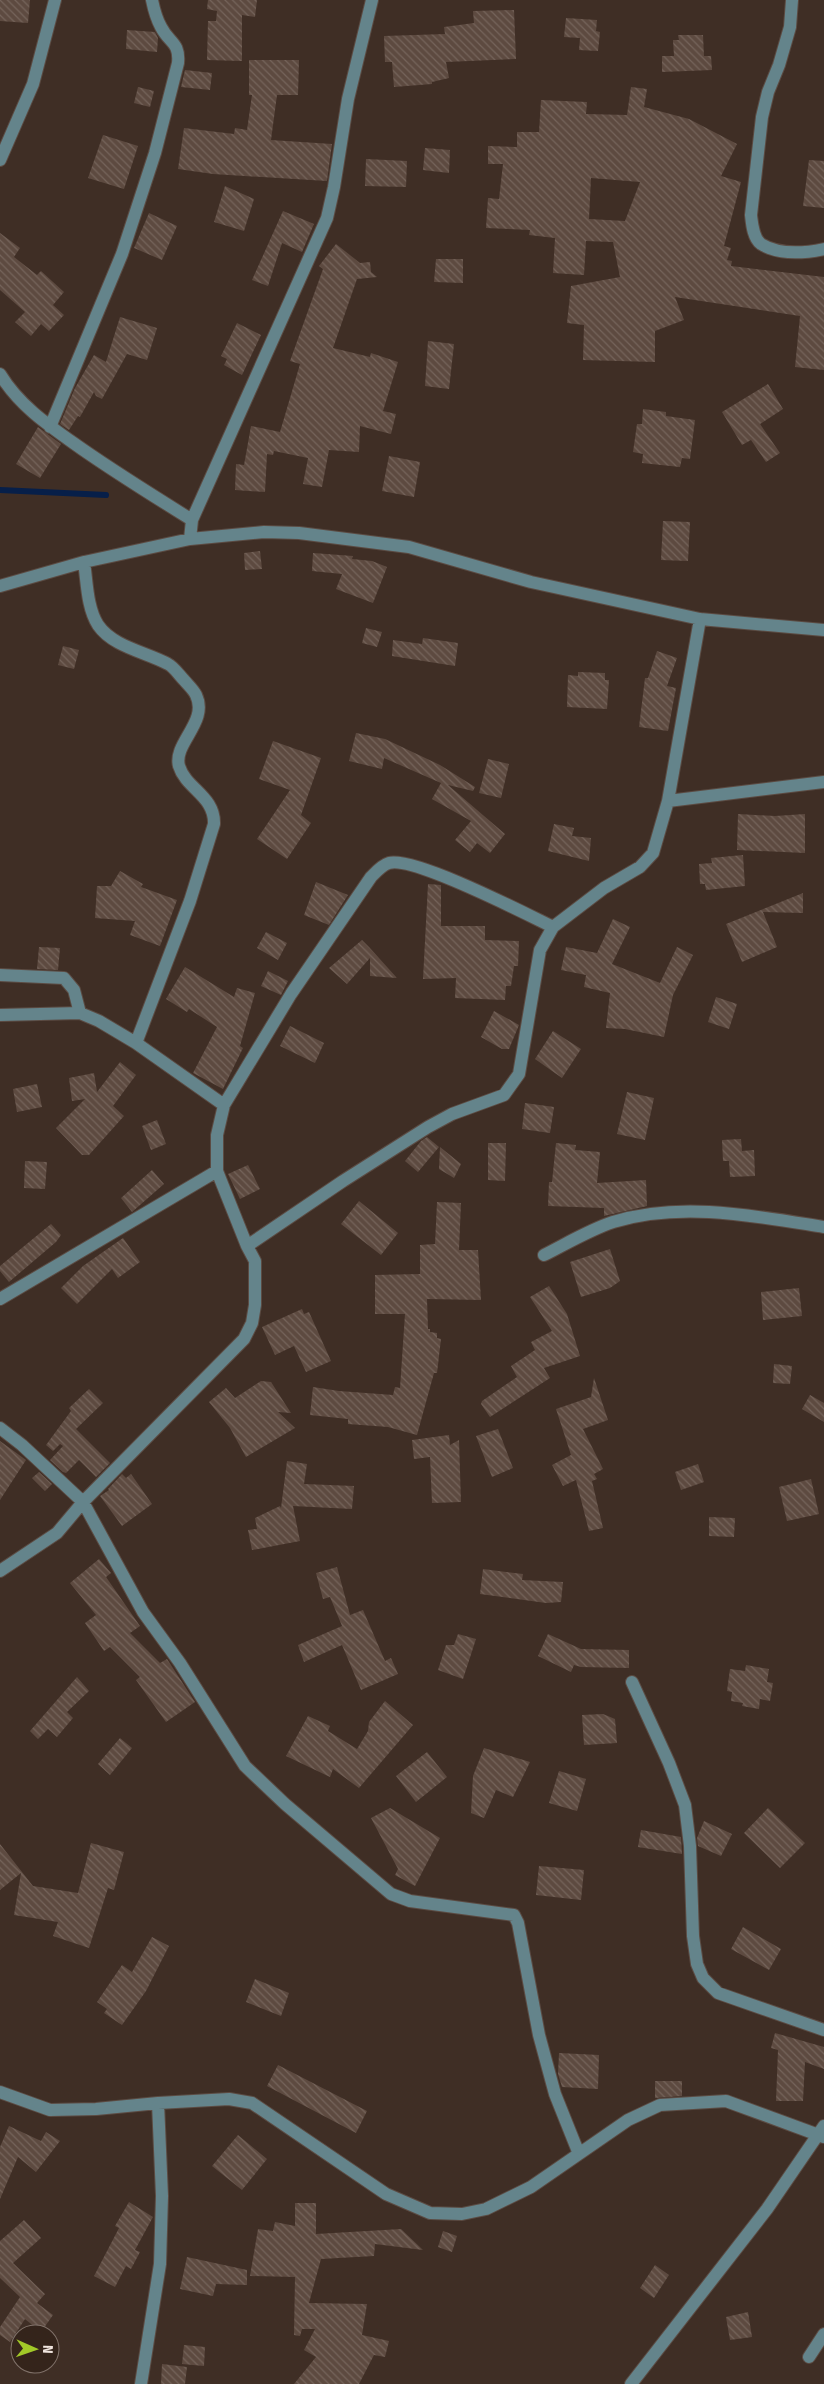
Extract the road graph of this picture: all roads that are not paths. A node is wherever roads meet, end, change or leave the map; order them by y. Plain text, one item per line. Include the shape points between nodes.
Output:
1 (55, 0) edge
2 (152, 0) edge
3 (372, 0) edge
4 (792, 0) edge
5 (0, 160) edge
6 (824, 249) edge
7 (0, 374) edge
8 (50, 426) junction
9 (192, 520) junction
10 (190, 539) junction
11 (84, 562) junction
12 (0, 586) edge
13 (700, 619) junction
14 (824, 630) edge
15 (824, 782) edge
16 (668, 801) junction
17 (554, 927) junction
18 (0, 975) edge
19 (80, 1013) junction
20 (0, 1015) edge
21 (136, 1043) junction
22 (224, 1104) junction
23 (217, 1171) junction
24 (824, 1227) edge
25 (247, 1246) junction
26 (544, 1255) dead end
27 (0, 1299) edge
28 (0, 1428) edge
29 (83, 1502) junction
30 (0, 1571) edge
31 (632, 1682) dead end
32 (824, 2030) edge
33 (0, 2092) edge
34 (158, 2103) junction
35 (822, 2132) edge
36 (580, 2154) junction
37 (824, 2334) edge
38 (809, 2357) dead end
39 (141, 2384) edge
40 (631, 2384) edge

1 - 5 street via 32,84
2 - 8 street via 154,14 162,30 179,52 178,63 155,153 122,254
3 - 9 street via 348,99 327,218
4 - 6 street via 790,27 762,117 751,215 753,230 760,244 803,253
7 - 8 street via 24,406
8 - 9 street via 114,472
9 - 10 street
10 - 11 street
10 - 13 street via 264,532 410,547 531,582
11 - 12 street
11 - 21 street via 90,607 99,626 117,641 170,665 195,693 199,713 179,765 214,813 214,824 190,901
13 - 14 street
13 - 16 street
15 - 16 street
16 - 17 street via 653,853 640,867 604,888
17 - 22 street via 470,887 403,862 389,863 371,877
17 - 25 street via 540,950 519,1074 504,1095 452,1114 428,1127
18 - 19 street via 64,978 74,990
19 - 20 street
19 - 21 street
21 - 22 street
22 - 23 street via 217,1135
23 - 25 street
23 - 27 street
24 - 26 street via 707,1212 641,1214 611,1223
25 - 29 street via 255,1261 256,1305 244,1339
28 - 29 street
29 - 30 street via 57,1533
29 - 36 street via 143,1612 246,1766 285,1804 391,1894 410,1901 514,1915 555,2094
31 - 32 street via 685,1805 693,1936 697,1964 703,1978 718,1993
33 - 34 street via 50,2110
34 - 36 street via 229,2099 252,2103 386,2194 430,2213 462,2214 486,2209 531,2187
34 - 39 street via 162,2196 160,2264
35 - 36 street via 726,2101 660,2105 628,2120
35 - 40 street
37 - 38 street

